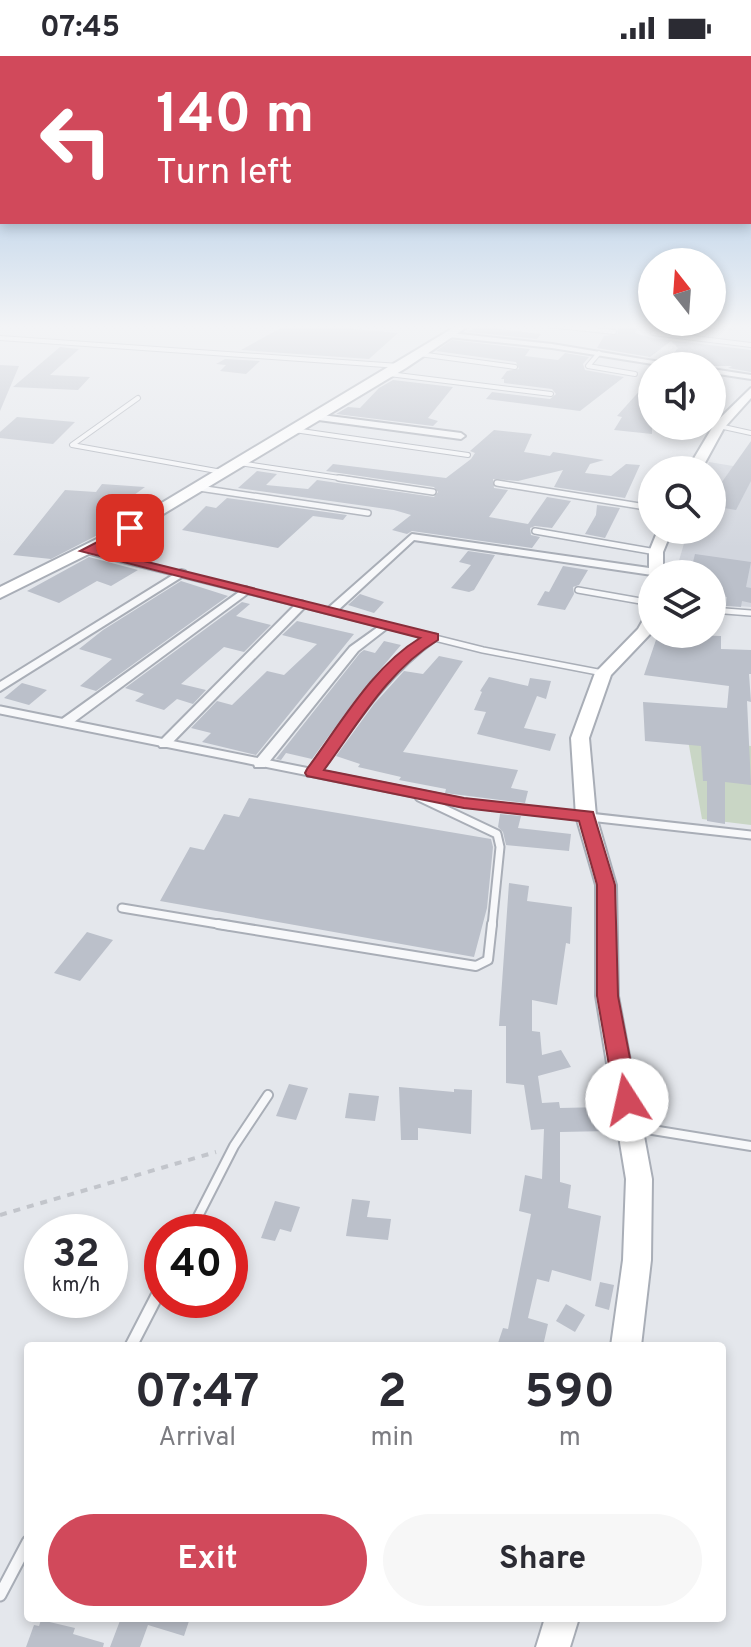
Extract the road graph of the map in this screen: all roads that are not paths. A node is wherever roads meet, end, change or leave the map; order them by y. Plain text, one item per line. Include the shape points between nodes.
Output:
1 (136, 399) edge
2 (345, 399) edge
3 (743, 399) edge
4 (314, 417) junction
5 (726, 418) edge
6 (726, 428) edge
7 (292, 430) junction
8 (751, 433) edge
9 (461, 436) dead end
10 (468, 455) dead end
11 (237, 463) junction
12 (222, 472) junction
13 (497, 483) dead end
14 (197, 487) junction
15 (433, 492) dead end
16 (638, 506) edge
17 (368, 513) dead end
18 (535, 531) dead end
19 (659, 544) edge
20 (87, 551) junction
21 (656, 552) junction
22 (656, 560) edge
23 (638, 570) edge
24 (181, 573) junction
25 (246, 590) junction
26 (578, 590) dead end
27 (0, 593) edge
28 (638, 601) edge
29 (302, 604) junction
30 (331, 611) junction
31 (726, 611) edge
32 (751, 613) edge
33 (385, 625) junction
34 (433, 637) junction
35 (638, 638) edge
36 (603, 673) junction
37 (0, 687) edge
38 (0, 710) edge
39 (66, 722) junction
40 (164, 744) junction
41 (260, 764) junction
42 (313, 773) junction
43 (409, 792) junction
44 (586, 816) junction
45 (751, 835) edge
46 (122, 908) dead end
47 (268, 1095) dead end
48 (632, 1126) junction
49 (751, 1146) edge
50 (199, 1214) edge
51 (145, 1318) edge
52 (133, 1342) edge
53 (627, 1342) edge
54 (24, 1550) edge
55 (0, 1595) edge
56 (561, 1622) edge
57 (553, 1647) edge

1 - 12 lane via 72,445
2 - 4 street
3 - 5 street
4 - 7 street
4 - 9 street
6 - 8 lane
7 - 10 lane
7 - 11 street
11 - 12 street
11 - 15 lane
12 - 14 street
13 - 16 lane
14 - 17 lane
14 - 20 street
18 - 21 lane
19 - 21 street
20 - 24 lane
20 - 27 street
21 - 22 street
23 - 30 street via 412,537
24 - 25 lane
24 - 37 street
25 - 29 lane
25 - 39 street
26 - 28 lane
29 - 30 lane
29 - 40 street
30 - 33 lane
31 - 32 lane
33 - 34 lane
33 - 41 street via 354,649
34 - 36 lane
34 - 42 street via 388,673
35 - 36 street
36 - 44 street via 580,738
38 - 39 lane
39 - 40 lane
40 - 41 lane
41 - 42 lane
42 - 43 lane
43 - 44 lane
43 - 46 lane via 497,834 488,960 476,966
44 - 45 lane
44 - 48 street via 606,885 607,996
47 - 50 lane
48 - 49 lane
48 - 53 street via 639,1179 637,1260
51 - 52 lane
54 - 55 lane
56 - 57 street

